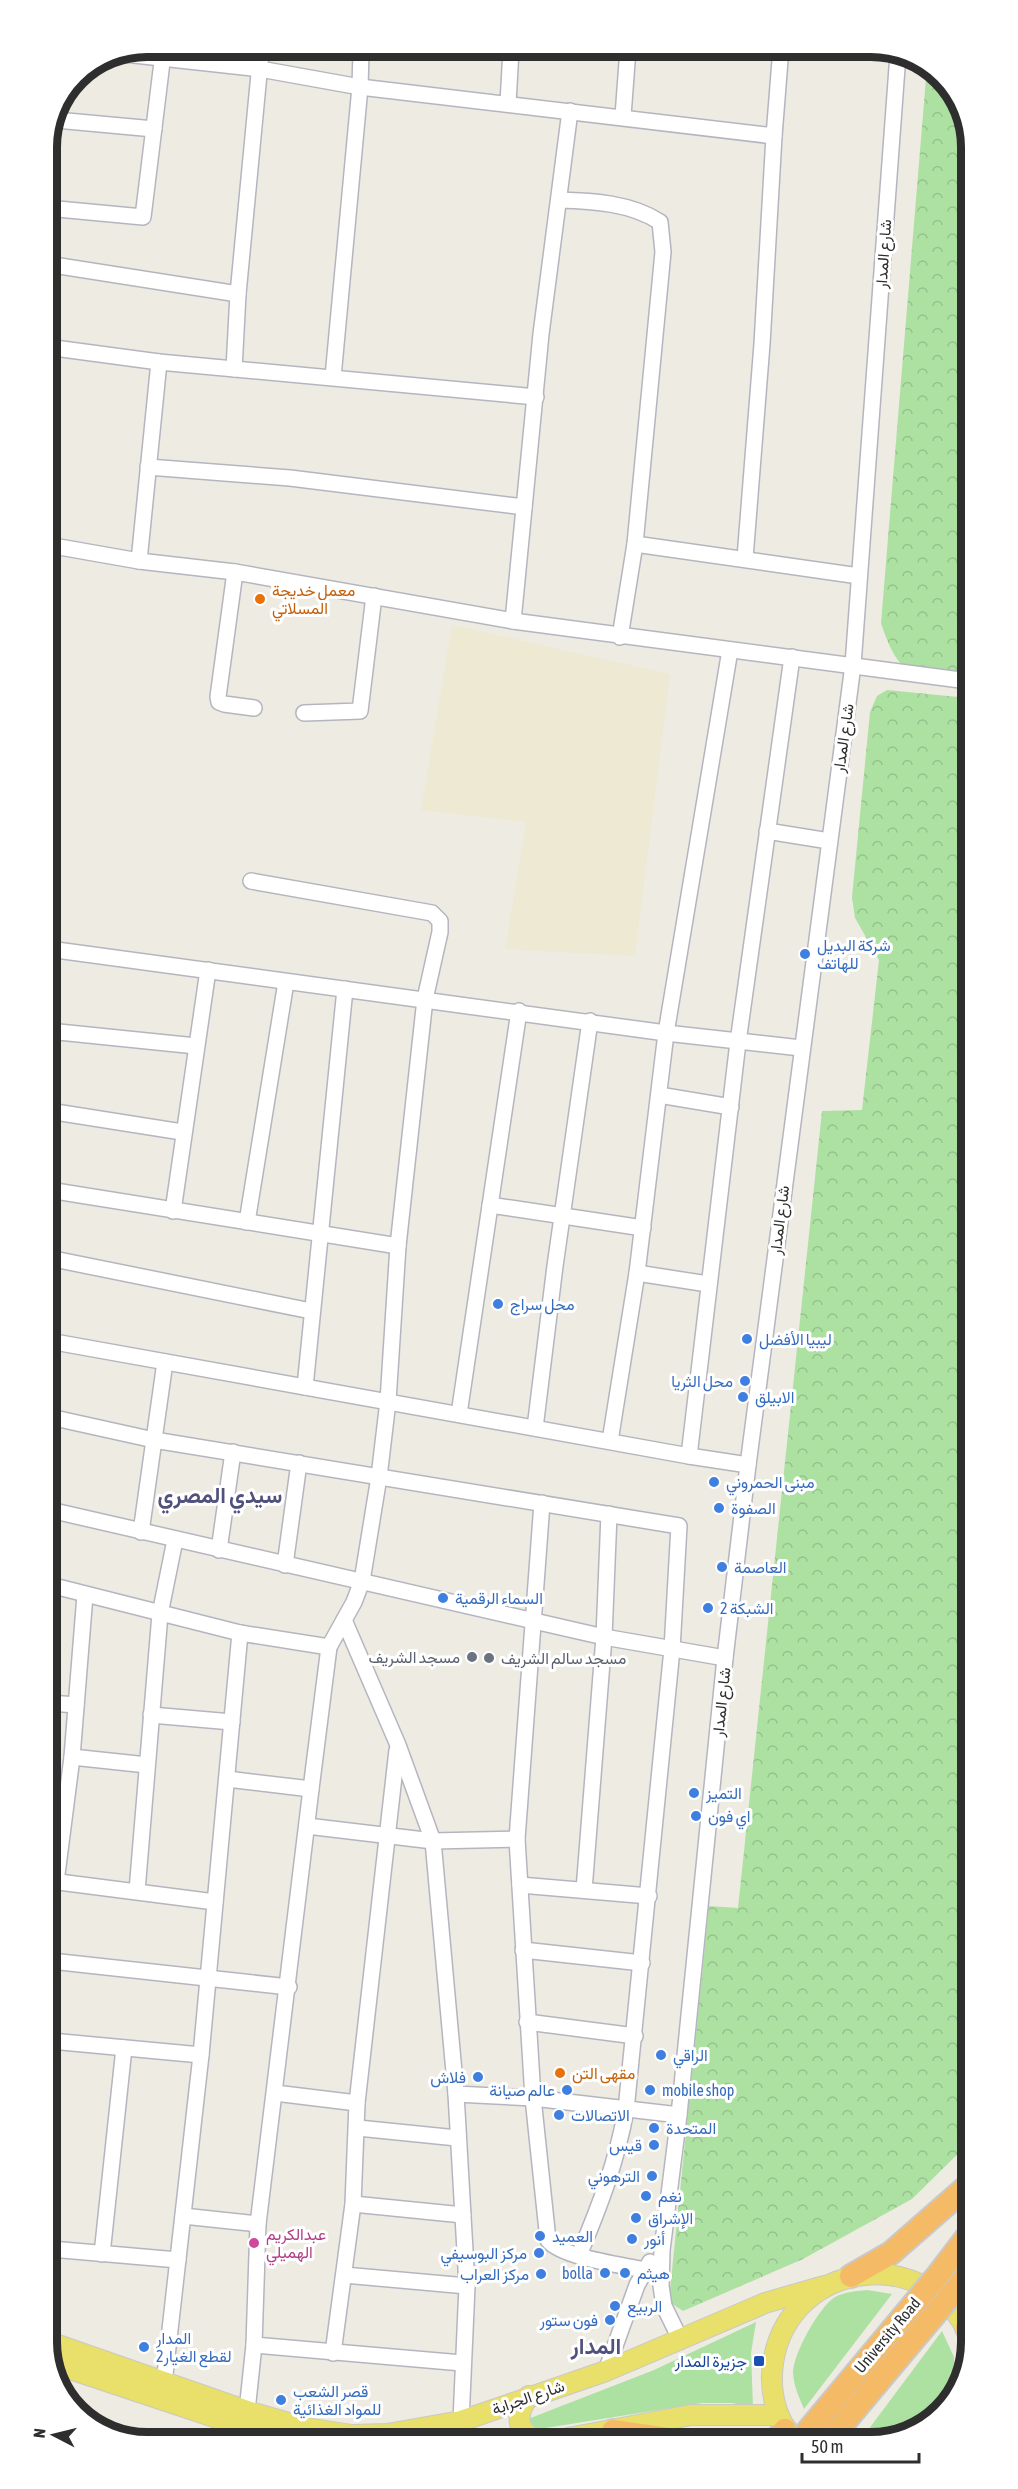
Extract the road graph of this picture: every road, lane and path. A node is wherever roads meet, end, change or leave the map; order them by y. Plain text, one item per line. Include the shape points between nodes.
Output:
1 (162, 57) edge
2 (170, 57) edge
3 (261, 57) edge
4 (361, 57) edge
5 (511, 57) edge
6 (627, 57) edge
7 (780, 57) edge
8 (897, 61) edge
9 (260, 69) junction
10 (360, 87) junction
11 (508, 103) junction
12 (570, 111) junction
13 (623, 116) junction
14 (62, 121) edge
15 (154, 129) junction
16 (774, 136) junction
17 (559, 200) junction
18 (57, 209) edge
19 (57, 266) edge
20 (238, 294) junction
21 (57, 349) edge
22 (159, 362) junction
23 (234, 369) junction
24 (333, 377) junction
25 (536, 396) junction
26 (148, 467) junction
27 (524, 507) junction
28 (635, 544) junction
29 (57, 547) edge
30 (745, 558) junction
31 (139, 561) junction
32 (236, 573) junction
33 (859, 576) junction
34 (374, 596) junction
35 (513, 621) junction
36 (620, 637) junction
37 (730, 650) junction
38 (792, 657) junction
39 (853, 665) junction
40 (961, 680) edge
41 (254, 708) dead end
42 (304, 713) dead end
43 (767, 831) junction
44 (829, 841) junction
45 (251, 881) dead end
46 (57, 950) edge
47 (208, 970) junction
48 (286, 982) junction
49 (345, 989) junction
50 (425, 999) junction
51 (519, 1011) junction
52 (590, 1021) junction
53 (57, 1031) edge
54 (666, 1033) junction
55 (738, 1042) junction
56 (196, 1046) junction
57 (801, 1048) junction
58 (659, 1095) junction
59 (731, 1107) junction
60 (57, 1112) edge
61 (182, 1132) junction
62 (57, 1192) edge
63 (490, 1206) junction
64 (173, 1211) junction
65 (563, 1216) junction
66 (248, 1222) junction
67 (643, 1228) junction
68 (318, 1234) junction
69 (399, 1246) junction
70 (57, 1260) edge
71 (637, 1273) junction
72 (708, 1284) junction
73 (311, 1311) junction
74 (57, 1342) edge
75 (165, 1362) junction
76 (305, 1387) junction
77 (388, 1401) junction
78 (459, 1414) junction
79 (57, 1419) edge
80 (535, 1428) junction
81 (154, 1440) junction
82 (610, 1441) junction
83 (233, 1452) junction
84 (689, 1456) junction
85 (299, 1463) junction
86 (748, 1465) junction
87 (379, 1477) junction
88 (542, 1503) junction
89 (57, 1512) edge
90 (609, 1514) junction
91 (141, 1532) junction
92 (175, 1540) junction
93 (219, 1550) junction
94 (285, 1565) junction
95 (362, 1581) junction
96 (57, 1587) edge
97 (85, 1595) junction
98 (160, 1614) junction
99 (344, 1620) junction
100 (534, 1620) junction
101 (240, 1633) junction
102 (604, 1637) junction
103 (329, 1647) junction
104 (672, 1649) junction
105 (725, 1658) junction
106 (57, 1704) edge
107 (76, 1705) junction
108 (151, 1716) junction
109 (232, 1722) junction
110 (398, 1745) junction
111 (72, 1757) junction
112 (147, 1765) junction
113 (227, 1779) junction
114 (311, 1789) junction
115 (307, 1826) junction
116 (387, 1835) junction
117 (517, 1839) junction
118 (433, 1840) junction
119 (57, 1861) edge
120 (57, 1882) edge
121 (520, 1885) junction
122 (584, 1890) junction
123 (137, 1891) junction
124 (649, 1896) junction
125 (215, 1902) junction
126 (523, 1950) junction
127 (57, 1962) edge
128 (642, 1963) junction
129 (208, 1978) junction
130 (289, 1986) junction
131 (527, 2022) junction
132 (635, 2036) junction
133 (57, 2042) edge
134 (124, 2048) junction
135 (201, 2055) junction
136 (275, 2093) junction
137 (456, 2094) junction
138 (533, 2098) junction
139 (357, 2103) junction
140 (626, 2110) junction
141 (679, 2115) junction
142 (357, 2128) junction
143 (457, 2138) junction
144 (961, 2192) edge
145 (353, 2204) junction
146 (463, 2215) junction
147 (183, 2216) junction
148 (258, 2224) junction
149 (961, 2245) edge
150 (57, 2250) edge
151 (662, 2250) junction
152 (102, 2254) junction
153 (579, 2255) junction
154 (178, 2260) junction
155 (644, 2270) junction
156 (344, 2275) junction
157 (851, 2276) junction
158 (961, 2283) edge
159 (467, 2286) junction
160 (824, 2286) junction
161 (961, 2319) edge
162 (681, 2341) junction
163 (57, 2345) edge
164 (254, 2345) junction
165 (333, 2353) junction
166 (462, 2363) junction
167 (61, 2366) edge
168 (606, 2371) junction
169 (164, 2383) junction
170 (529, 2397) junction
171 (247, 2411) junction
172 (461, 2421) junction
173 (613, 2431) junction
174 (259, 2432) edge
175 (337, 2432) edge
176 (398, 2432) edge
177 (524, 2432) edge
178 (607, 2432) edge
179 (620, 2432) edge
180 (787, 2432) edge
181 (836, 2432) edge

1 - 15 street
2 - 9 street
3 - 9 street
4 - 10 street
5 - 11 street
6 - 13 street
7 - 16 street
8 - 33 street, شارع المدار
9 - 10 street
9 - 20 street
10 - 11 street
10 - 24 street
11 - 12 street
12 - 13 street
12 - 17 street
13 - 16 street
14 - 15 street
15 - 18 street via 143,217
16 - 30 street
17 - 25 street
17 - 28 street via 590,201 644,212 660,222 663,252
19 - 20 street
20 - 23 street
21 - 22 street
22 - 23 street
22 - 26 street
23 - 24 street
24 - 25 street
25 - 27 street
26 - 27 street via 290,478
26 - 31 street
27 - 35 street
28 - 30 street
28 - 36 street
29 - 31 street
30 - 33 street
31 - 32 street
32 - 34 street
32 - 41 street via 218,697 224,704
33 - 39 street, شارع المدار
34 - 35 street
34 - 42 street via 360,711
35 - 36 street
36 - 37 street
37 - 38 street
37 - 54 street
38 - 39 street
38 - 43 street
39 - 40 street
39 - 44 street, شارع المدار
43 - 44 street
43 - 55 street
44 - 57 street, شارع المدار
45 - 50 street via 432,913 440,921 440,932
46 - 47 street
47 - 48 street
47 - 56 street
48 - 49 street
48 - 66 street
49 - 50 street
49 - 68 street
50 - 51 street
50 - 69 street
51 - 52 street
51 - 63 street
52 - 54 street
52 - 65 street
53 - 56 street
54 - 55 street
54 - 58 street
55 - 57 street
55 - 59 street
56 - 61 street
57 - 86 street, شارع المدار
58 - 59 street
58 - 67 street
59 - 72 street
60 - 61 street
61 - 64 street
62 - 64 street
63 - 65 street
63 - 78 street
64 - 66 street
65 - 67 street
65 - 80 street
66 - 68 street
67 - 71 street
68 - 69 street
68 - 73 street
69 - 77 street
70 - 73 street
71 - 72 street
71 - 82 street
72 - 84 street
73 - 76 street
74 - 75 street
75 - 76 street
75 - 81 street
76 - 77 street
77 - 78 street
77 - 87 street
78 - 80 street
79 - 81 street
80 - 82 street
81 - 83 street
81 - 91 street
82 - 84 street
83 - 85 street
83 - 93 street
84 - 86 street
85 - 87 street
85 - 94 street
86 - 105 street, شارع المدار
87 - 88 street
87 - 95 street
88 - 90 street
88 - 100 street
89 - 91 street
90 - 102 street
90 - 104 street via 681,1528
91 - 92 street
92 - 93 street
92 - 98 street
93 - 94 street
94 - 95 street
95 - 99 street
95 - 100 street
96 - 97 street
97 - 98 street
97 - 107 street
98 - 101 street
98 - 108 street
99 - 103 street
99 - 110 street
100 - 102 street
100 - 117 street
101 - 103 street
101 - 109 street
102 - 104 street
102 - 122 street
103 - 114 street
104 - 105 street
104 - 124 street
105 - 141 street, شارع المدار
106 - 107 street
107 - 111 street
108 - 109 street
108 - 112 street
109 - 113 street
110 - 116 street
110 - 118 street
111 - 112 street
111 - 119 street
112 - 123 street
113 - 114 street
113 - 125 street
114 - 115 street
115 - 116 street
115 - 130 street
116 - 118 street
116 - 139 street
117 - 118 street
117 - 121 street
118 - 137 street
120 - 123 street
121 - 122 street
121 - 126 street
122 - 124 street
123 - 125 street
124 - 128 street
125 - 129 street
126 - 128 street
126 - 131 street
127 - 129 street
128 - 132 street
129 - 130 street
129 - 135 street
130 - 136 street
131 - 132 street
131 - 138 street
132 - 140 street
133 - 134 street
134 - 135 street
134 - 152 street
135 - 147 street
136 - 139 street
136 - 148 street
137 - 138 street
137 - 143 street
138 - 140 street
138 - 153 street via 548,2240
139 - 142 street
140 - 141 street
140 - 153 street via 603,2200
141 - 151 street, شارع المدار
142 - 143 street
142 - 145 street
143 - 146 street
144 - 157 highway via 891,2253
145 - 146 street
145 - 156 street
146 - 159 street
147 - 148 street
147 - 154 street
148 - 164 street
149 - 180 highway, University Road, bridge via 938,2275
150 - 152 street
151 - 155 street
151 - 162 street, شارع المدار via 664,2306
152 - 154 street
153 - 155 street
154 - 169 street
155 - 168 street
156 - 159 street
156 - 165 street
157 - 160 main road, شارع الجرابة
157 - 161 main road, شارع الجرابة via 885,2273 918,2282 946,2301
158 - 181 highway, University Road, bridge
159 - 166 street
160 - 162 main road, شارع الجرابة via 765,2303
160 - 180 main road via 801,2305 783,2329 773,2357 772,2387
162 - 168 main road, شارع الجرابة
163 - 169 main road, شارع الجرابة
164 - 165 street
164 - 171 street
165 - 166 street
166 - 172 street
167 - 174 main road
168 - 170 main road, شارع الجرابة
169 - 171 main road, شارع الجرابة
170 - 172 main road, شارع الجرابة
170 - 177 main road via 520,2408 518,2421
171 - 175 main road, شارع الجرابة via 306,2428
172 - 176 main road, شارع الجرابة
173 - 178 main road
173 - 179 highway
173 - 180 main road via 691,2415

